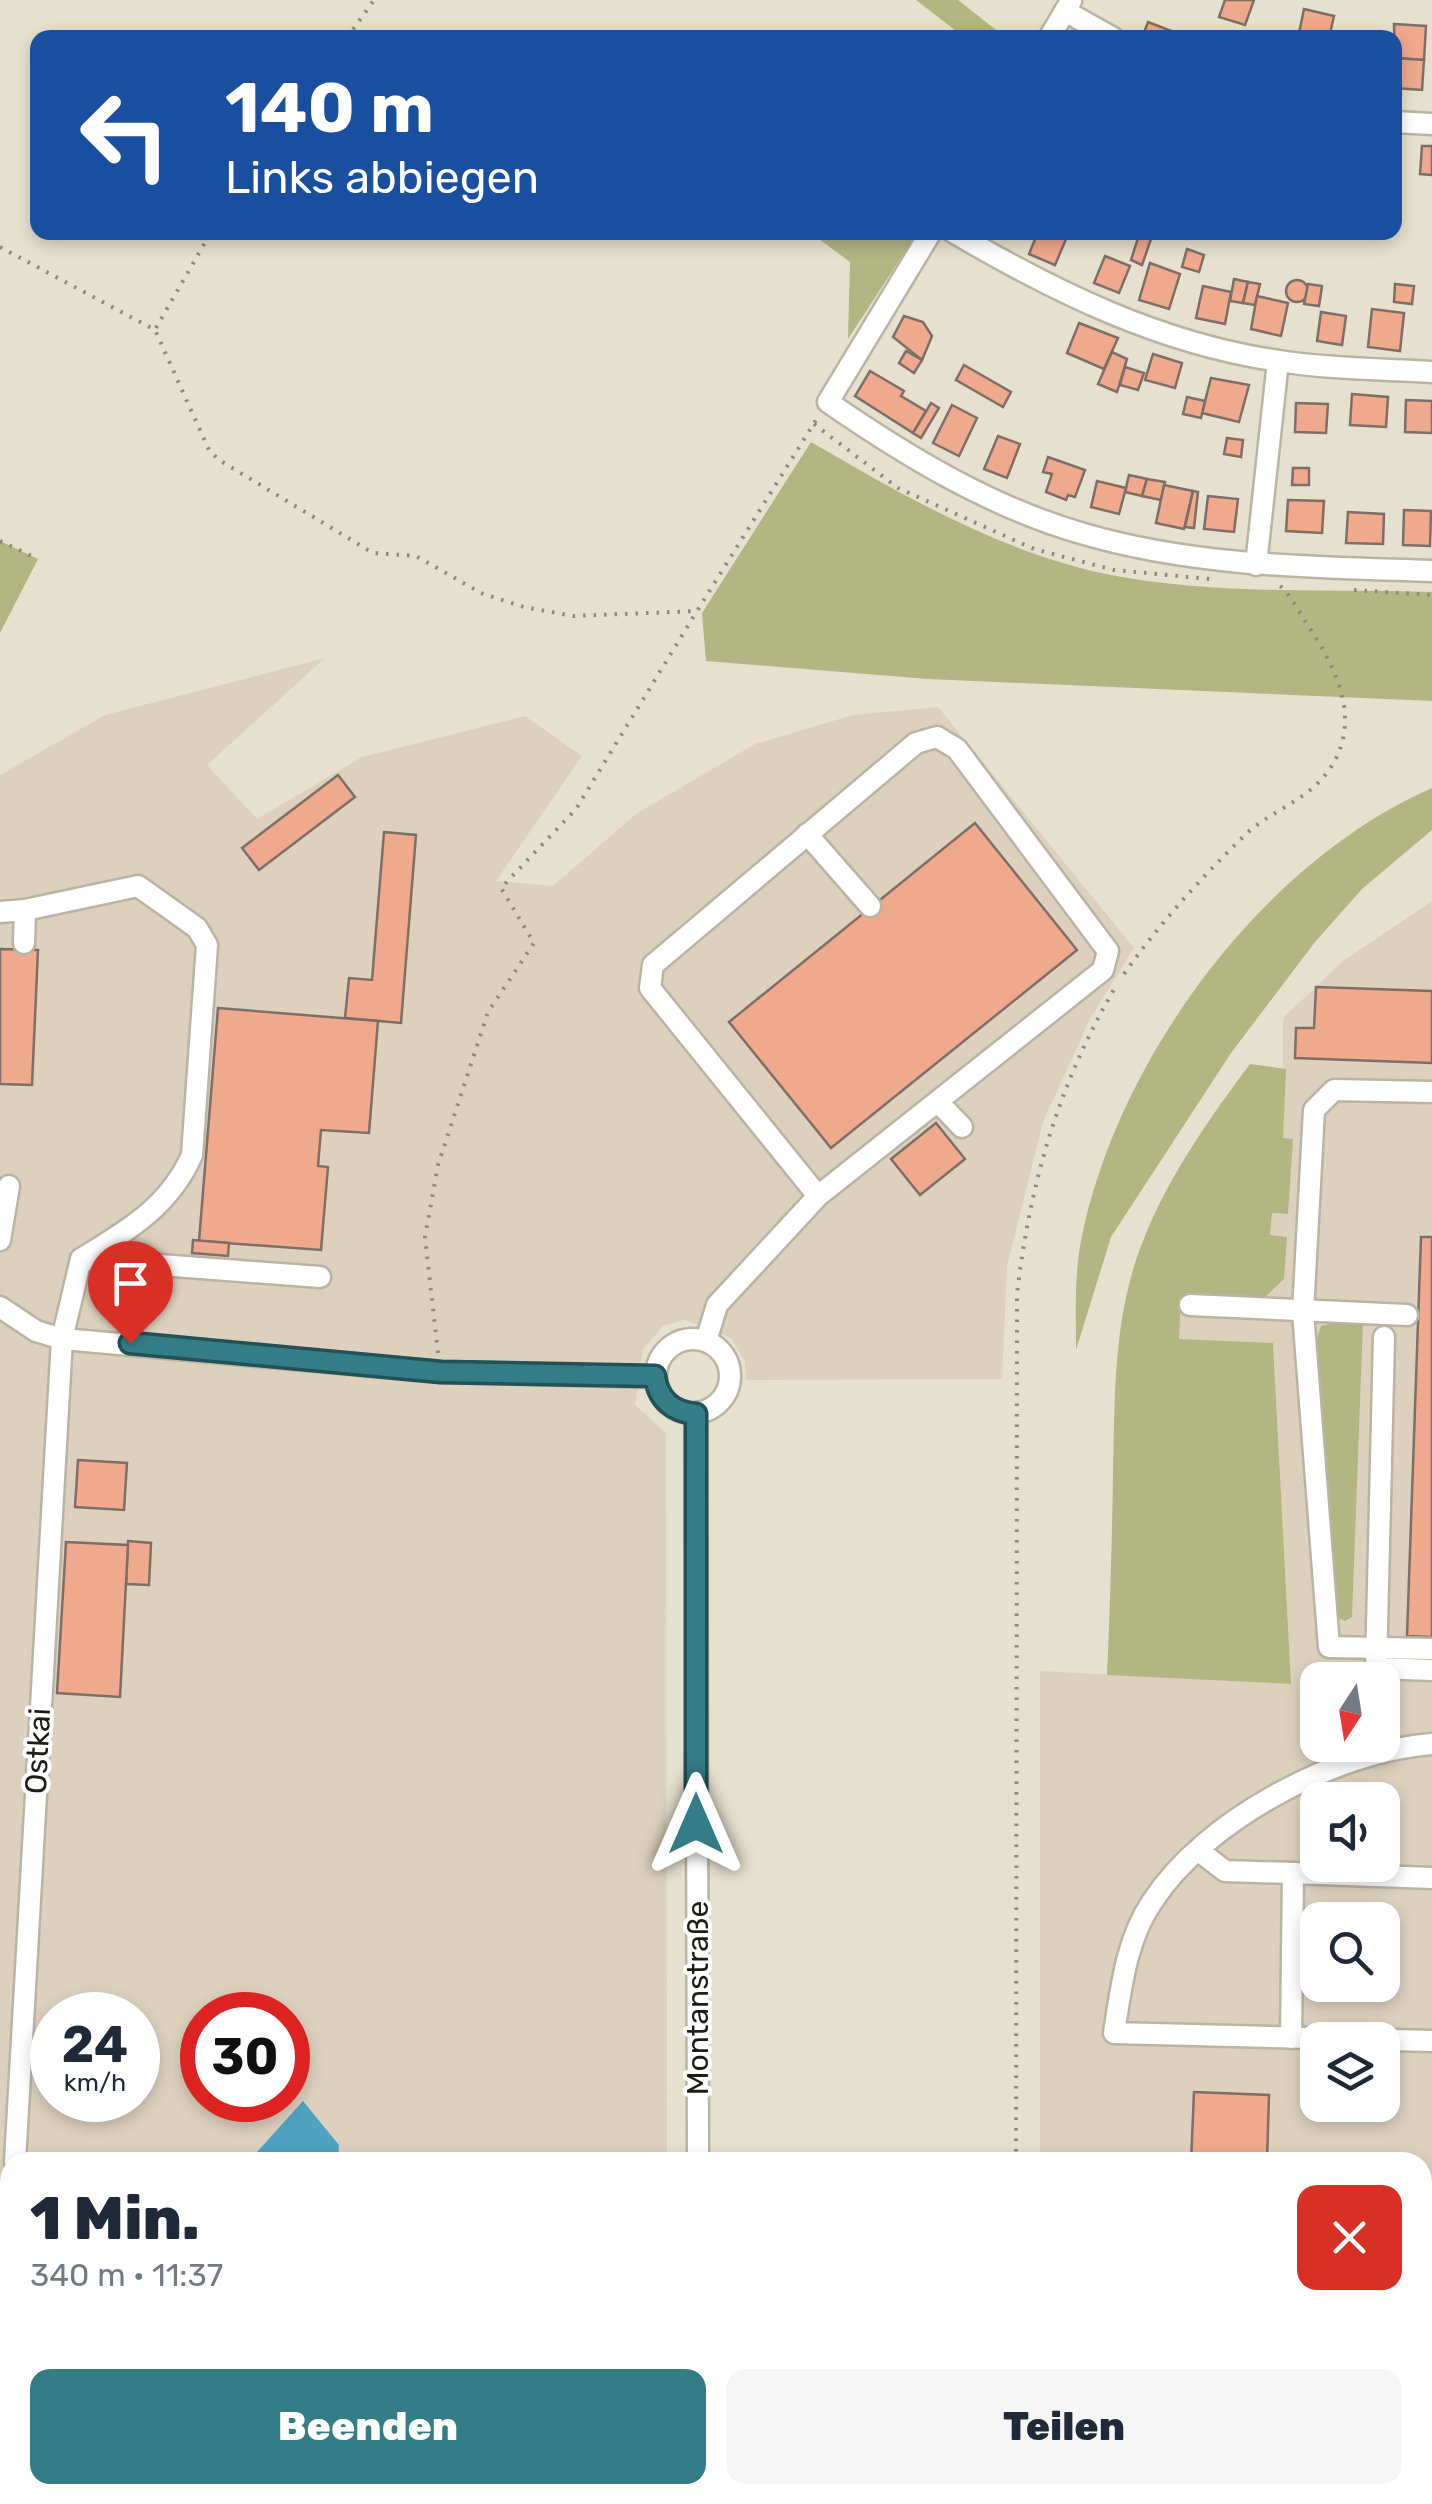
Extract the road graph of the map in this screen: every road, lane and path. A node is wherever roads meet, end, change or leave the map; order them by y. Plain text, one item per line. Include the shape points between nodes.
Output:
1 (374, 0) edge
2 (1068, 6) edge
3 (353, 30) edge
4 (1054, 30) edge
5 (1101, 30) edge
6 (1402, 122) edge
7 (1432, 124) edge
8 (207, 240) edge
9 (926, 240) edge
10 (966, 240) edge
11 (0, 247) edge
12 (156, 330) junction
13 (1278, 362) junction
14 (1432, 372) edge
15 (828, 402) junction
16 (0, 541) edge
17 (38, 559) dead end
18 (1256, 564) junction
19 (1432, 571) edge
20 (697, 611) junction
21 (808, 834) junction
22 (870, 906) dead end
23 (25, 910) junction
24 (0, 912) edge
25 (24, 943) dead end
26 (1432, 1092) edge
27 (938, 1102) junction
28 (962, 1127) dead end
29 (10, 1186) dead end
30 (818, 1196) junction
31 (0, 1240) edge
32 (81, 1259) junction
33 (320, 1277) dead end
34 (1190, 1305) dead end
35 (0, 1307) edge
36 (1302, 1312) junction
37 (1407, 1314) dead end
38 (1384, 1336) dead end
39 (62, 1339) junction
40 (706, 1340) junction
41 (441, 1372) junction
42 (655, 1376) junction
43 (696, 1414) junction
44 (1377, 1648) junction
45 (1432, 1649) edge
46 (1432, 1670) edge
47 (1432, 1744) edge
48 (1199, 1851) junction
49 (1292, 1873) junction
50 (1432, 1878) edge
51 (1291, 2038) junction
52 (1432, 2041) edge
53 (15, 2152) edge
54 (698, 2152) edge
55 (1016, 2152) edge

1 - 3 path
2 - 4 street
2 - 5 street
6 - 7 street
8 - 12 path
9 - 15 street
10 - 13 street via 1034,280 1143,328
11 - 12 path
12 - 20 path via 209,450 372,553 416,556 482,594 524,608 572,616
13 - 14 street
13 - 18 street
15 - 18 street via 959,484 1083,534
15 - 20 path
16 - 17 path
18 - 19 street
18 - 55 path via 1284,588 1340,682 1348,714 1342,743 1320,780 1248,832 1166,917 1124,972 1068,1078 1026,1217 1017,1294
20 - 41 path via 576,809 501,888 534,943 488,1012 438,1165 425,1237
21 - 22 street
21 - 27 street via 916,743 937,737 957,749 1108,951 1102,970
21 - 30 street via 653,965 650,988
23 - 24 street
23 - 25 street
23 - 32 street via 138,886 197,928 207,945 192,1155 180,1182 147,1218
26 - 36 street via 1334,1090 1314,1110
27 - 28 street
27 - 30 street
29 - 31 street
30 - 40 street via 717,1304
32 - 33 street
32 - 39 street, Ostkai
34 - 36 street
35 - 39 street
36 - 37 street
36 - 44 street via 1329,1647
38 - 44 street
39 - 41 street
39 - 53 street, Ostkai
40 - 42 street via 668,1347
40 - 43 street via 727,1360 729,1385 720,1403
41 - 42 street
42 - 43 street via 662,1398
43 - 54 street, Montanstraße
44 - 45 street
44 - 46 street via 1376,1668
47 - 48 street via 1351,1760 1289,1788
48 - 49 street via 1225,1870
48 - 51 street via 1152,1900 1133,1938 1114,2034
49 - 50 street
49 - 51 street
51 - 52 street

